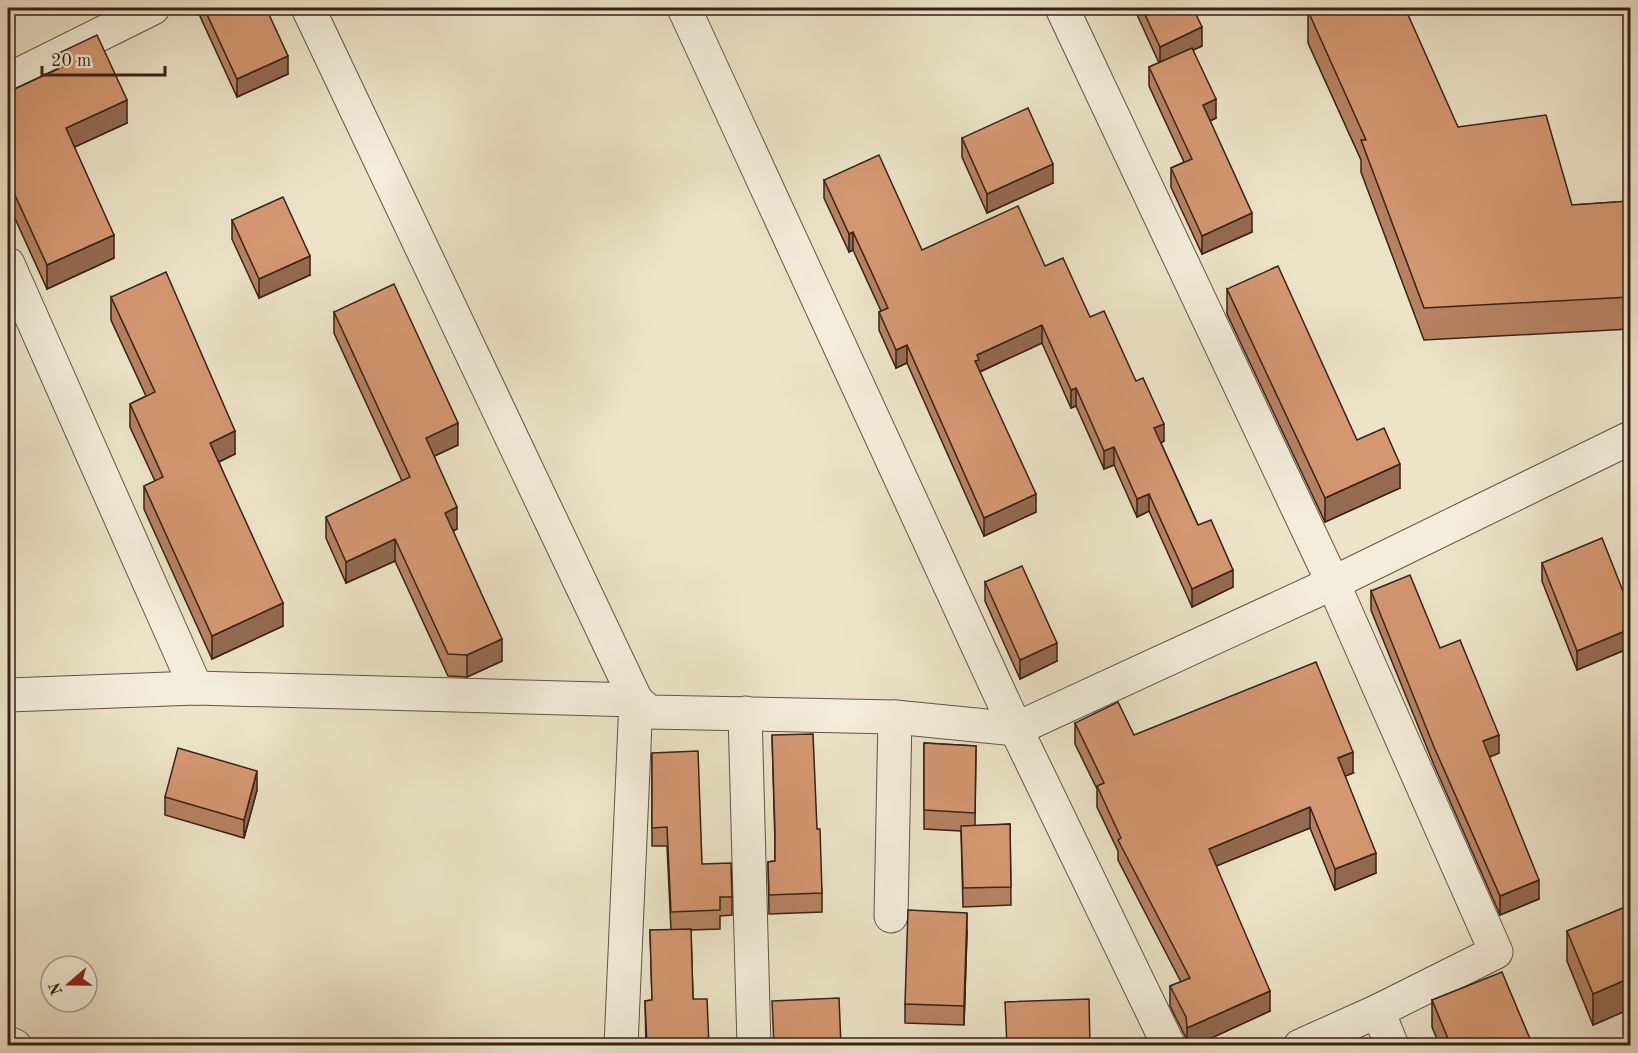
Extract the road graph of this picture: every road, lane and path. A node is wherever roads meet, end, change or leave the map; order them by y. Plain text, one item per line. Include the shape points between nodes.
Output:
1 (153, 8) edge
2 (308, 8) edge
3 (684, 8) edge
4 (1062, 8) edge
5 (8, 80) edge
6 (8, 264) edge
7 (1630, 438) edge
8 (1333, 583) junction
9 (196, 688) junction
10 (8, 695) edge
11 (636, 700) junction
12 (745, 713) junction
13 (895, 717) junction
14 (1016, 729) junction
15 (891, 916) dead end
16 (1378, 1011) junction
17 (8, 1043) edge
18 (15, 1046) edge
19 (621, 1046) edge
20 (754, 1046) edge
21 (1169, 1046) edge
22 (1300, 1046) edge
23 (1392, 1046) edge

1 - 5 street
2 - 11 street
3 - 14 street
4 - 8 street
6 - 9 street
7 - 8 street
8 - 14 street
8 - 16 street via 1496,952
9 - 10 street
9 - 11 street
11 - 12 street via 649,712
11 - 19 street
12 - 13 street
12 - 20 street
13 - 14 street
13 - 15 street
14 - 21 street
16 - 22 street
16 - 23 street
17 - 18 street

